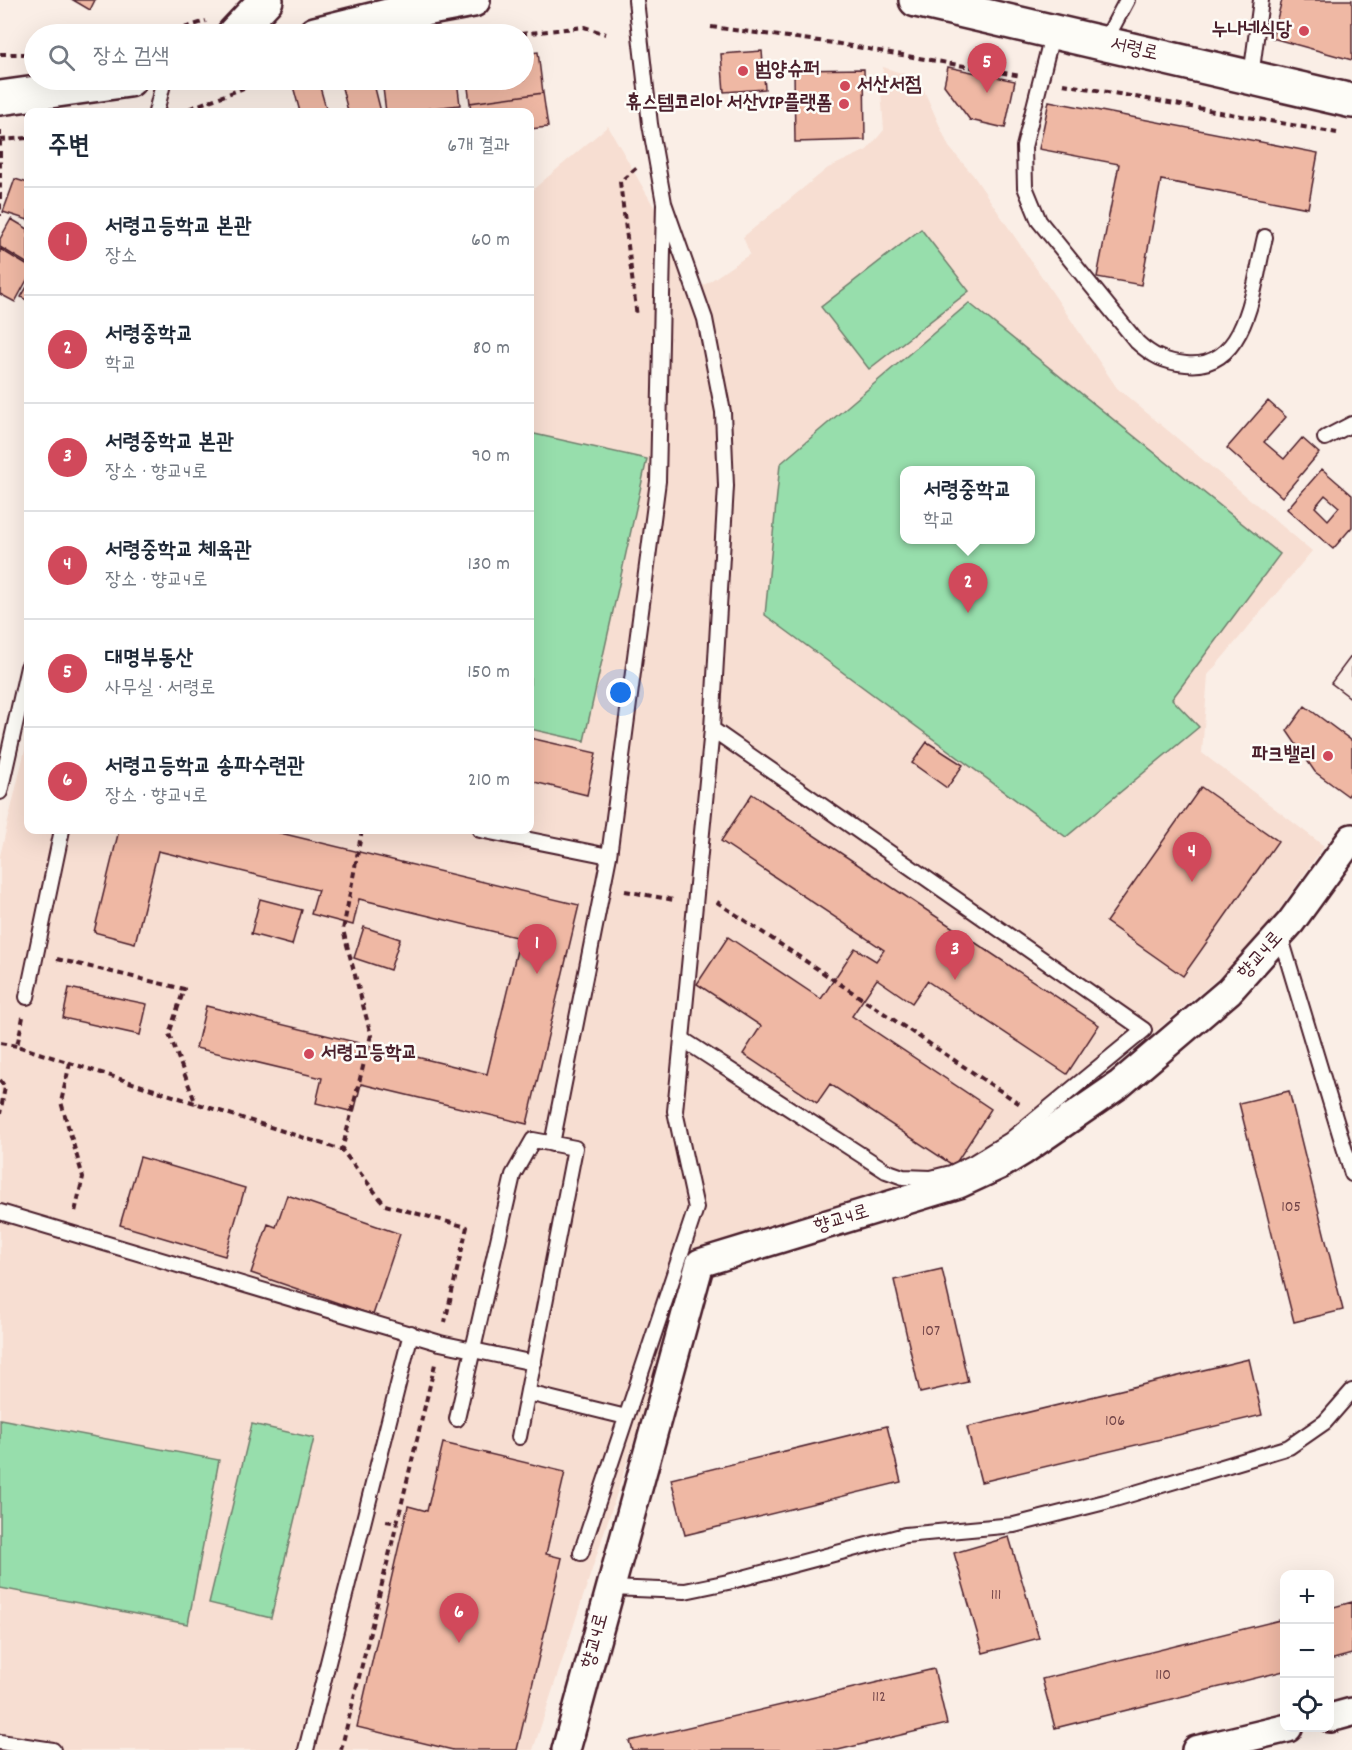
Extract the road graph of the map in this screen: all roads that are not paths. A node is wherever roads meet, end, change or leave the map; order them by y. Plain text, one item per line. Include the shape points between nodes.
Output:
1 (266, 0) edge
2 (473, 0) edge
3 (636, 0) edge
4 (1127, 0) edge
5 (1261, 0) edge
6 (935, 2) edge
7 (243, 24) edge
8 (356, 24) edge
9 (1053, 31) junction
10 (1104, 43) junction
11 (1251, 77) junction
12 (57, 90) edge
13 (162, 90) edge
14 (0, 98) edge
15 (1352, 101) edge
16 (157, 108) edge
17 (664, 203) junction
18 (1265, 237) dead end
19 (1352, 424) edge
20 (1325, 438) dead end
21 (24, 686) edge
22 (712, 729) junction
23 (0, 792) edge
24 (61, 834) edge
25 (500, 834) edge
26 (1352, 838) edge
27 (609, 856) junction
28 (1281, 935) junction
29 (27, 997) road end
30 (682, 1039) junction
31 (552, 1144) junction
32 (1352, 1174) edge
33 (0, 1212) edge
34 (411, 1333) junction
35 (473, 1350) junction
36 (534, 1363) junction
37 (1352, 1391) edge
38 (528, 1393) junction
39 (626, 1417) junction
40 (457, 1419) dead end
41 (519, 1437) dead end
42 (581, 1554) dead end
43 (611, 1588) junction
44 (1352, 1712) edge
45 (1334, 1717) edge
46 (1280, 1730) edge
47 (0, 1742) edge
48 (53, 1750) edge
49 (306, 1750) edge
50 (566, 1750) edge
51 (1196, 1750) edge

1 - 7 street
2 - 8 street
3 - 17 lane
4 - 10 lane
5 - 11 lane
6 - 9 street, 서령로
9 - 10 street, 서령로
9 - 18 lane via 1024,147 1025,187 1039,221 1137,342 1170,363 1205,363 1225,353 1242,329
10 - 11 street, 서령로
11 - 15 street, 서령로
12 - 14 street
13 - 16 lane
17 - 22 lane via 705,319 723,412 724,530
17 - 27 lane via 658,481
19 - 20 lane
21 - 23 lane
22 - 30 lane
22 - 30 lane via 1144,1030 1001,1147 962,1168 931,1178 903,1177 867,1159
24 - 29 lane
25 - 27 lane
26 - 28 street, 향교4로
27 - 31 lane
28 - 32 lane
28 - 43 street, 향교4로 via 1229,991 1120,1084 1000,1165 959,1184 700,1263
30 - 39 lane via 675,1111 696,1208
31 - 35 lane via 533,1140 513,1174
31 - 36 lane via 575,1148
33 - 34 lane
34 - 35 lane
34 - 49 lane
35 - 36 lane
35 - 40 lane
36 - 38 lane
37 - 43 lane via 1317,1428 1278,1452 1105,1502 1014,1525 905,1535 685,1591
38 - 39 lane
38 - 41 lane
39 - 42 lane
43 - 50 street, 향교4로
44 - 45 street
46 - 51 street
47 - 48 lane

